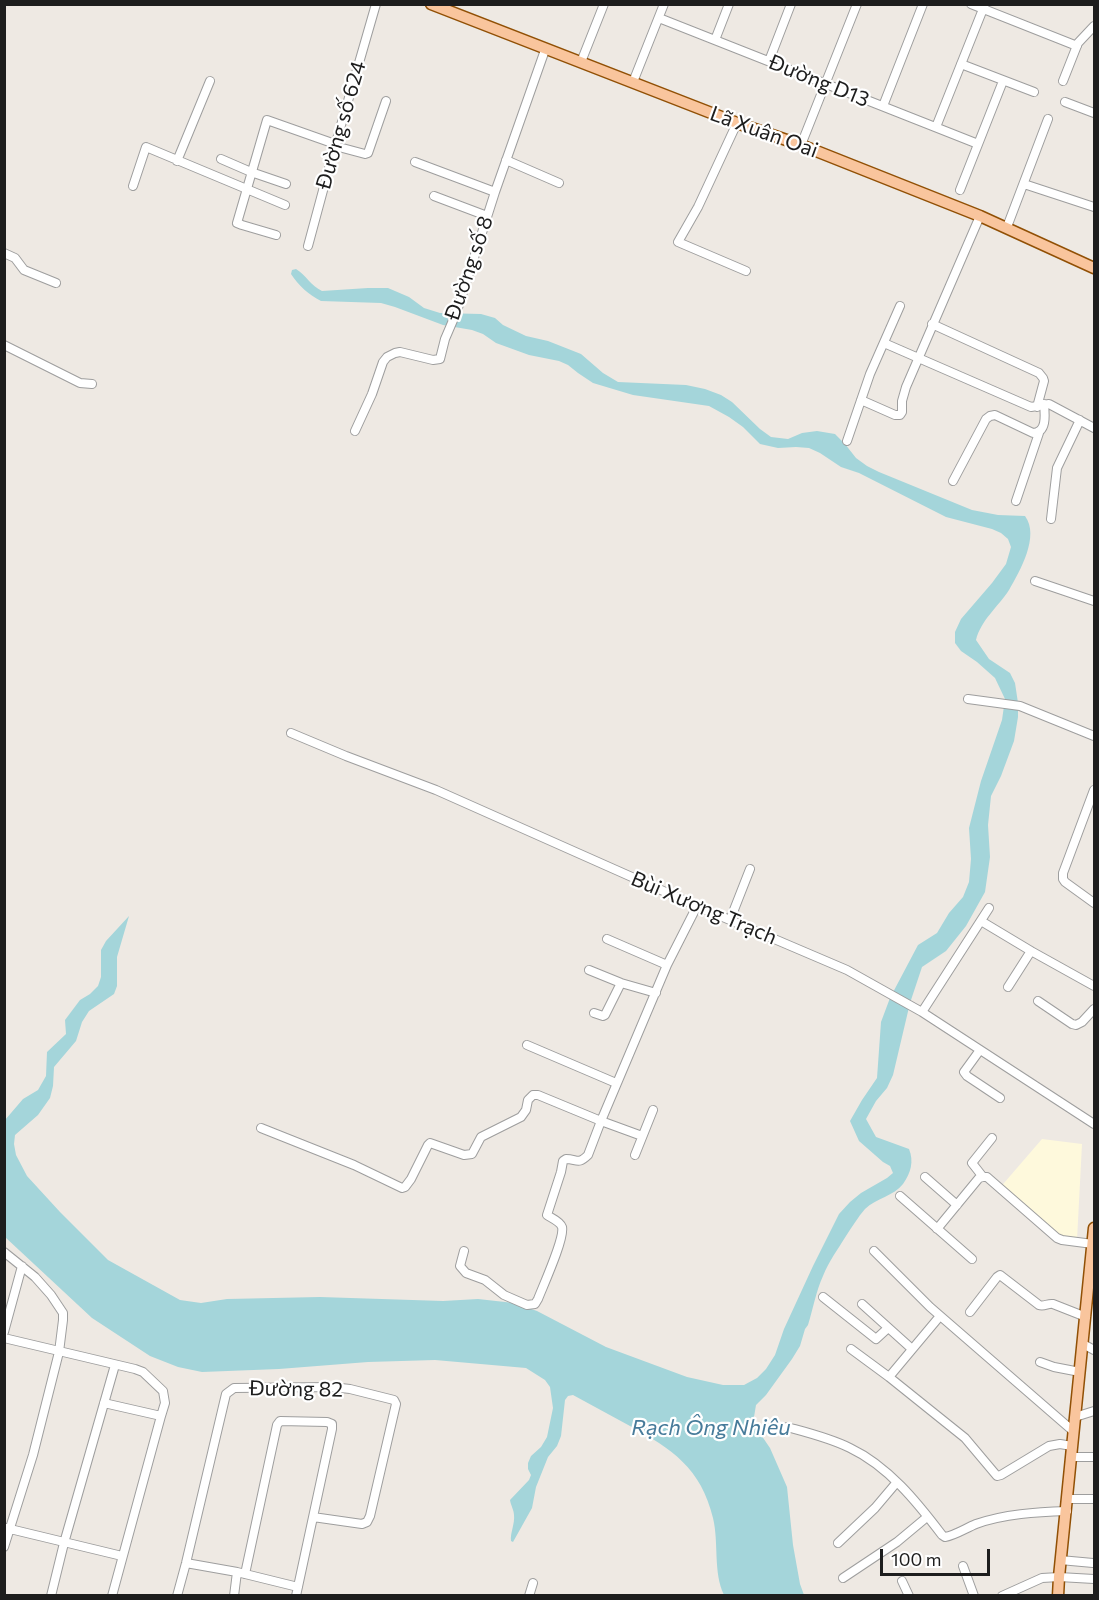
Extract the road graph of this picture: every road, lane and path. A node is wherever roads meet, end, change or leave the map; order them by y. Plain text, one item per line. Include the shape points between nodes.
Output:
1 (376, 4) edge
2 (431, 4) edge
3 (604, 4) edge
4 (664, 4) edge
5 (729, 4) edge
6 (791, 4) edge
7 (857, 4) edge
8 (923, 4) edge
9 (971, 4) edge
10 (984, 7) edge
11 (659, 18) junction
12 (1095, 26) edge
13 (716, 40) junction
14 (1077, 46) junction
15 (545, 50) junction
16 (769, 61) junction
17 (581, 62) junction
18 (961, 64) junction
19 (210, 81) dead end
20 (1004, 81) junction
21 (1063, 81) dead end
22 (633, 82) junction
23 (826, 84) junction
24 (1034, 92) dead end
25 (386, 101) dead end
26 (1065, 102) dead end
27 (883, 106) junction
28 (1095, 113) edge
29 (1048, 119) dead end
30 (737, 123) junction
31 (936, 127) junction
32 (978, 144) junction
33 (335, 145) junction
34 (801, 145) junction
35 (221, 159) dead end
36 (177, 160) junction
37 (506, 160) junction
38 (414, 162) dead end
39 (251, 172) junction
40 (559, 183) dead end
41 (286, 184) dead end
42 (1024, 184) junction
43 (133, 186) dead end
44 (246, 190) junction
45 (960, 190) dead end
46 (495, 192) junction
47 (434, 196) dead end
48 (285, 205) dead end
49 (1094, 205) edge
50 (487, 216) junction
51 (980, 216) junction
52 (1007, 227) junction
53 (276, 235) dead end
54 (308, 246) dead end
55 (4, 253) edge
56 (1095, 268) edge
57 (746, 271) dead end
58 (56, 283) dead end
59 (900, 306) dead end
60 (932, 324) junction
61 (884, 343) junction
62 (4, 345) edge
63 (918, 357) junction
64 (92, 384) dead end
65 (861, 400) junction
66 (1040, 405) junction
67 (1080, 420) junction
68 (1095, 428) edge
69 (355, 431) dead end
70 (1039, 433) junction
71 (848, 441) dead end
72 (953, 481) dead end
73 (1016, 501) dead end
74 (1051, 519) dead end
75 (1035, 581) dead end
76 (1095, 601) edge
77 (968, 699) dead end
78 (291, 733) dead end
79 (1095, 736) edge
80 (1095, 790) edge
81 (750, 869) dead end
82 (1095, 903) edge
83 (697, 906) junction
84 (989, 908) dead end
85 (730, 920) junction
86 (981, 921) junction
87 (607, 939) dead end
88 (1031, 951) junction
89 (667, 965) junction
90 (589, 970) dead end
91 (621, 983) junction
92 (1095, 986) edge
93 (1008, 987) dead end
94 (656, 993) junction
95 (1038, 1001) dead end
96 (1095, 1009) edge
97 (918, 1010) junction
98 (594, 1013) dead end
99 (527, 1045) dead end
100 (980, 1050) junction
101 (616, 1083) junction
102 (1000, 1098) dead end
103 (653, 1110) dead end
104 (601, 1121) junction
105 (1095, 1124) edge
106 (261, 1128) dead end
107 (642, 1136) junction
108 (993, 1137) dead end
109 (635, 1155) dead end
110 (925, 1177) dead end
111 (983, 1177) junction
112 (900, 1196) dead end
113 (957, 1205) junction
114 (1095, 1228) edge
115 (937, 1229) junction
116 (1093, 1244) edge
117 (464, 1251) dead end
118 (874, 1251) dead end
119 (4, 1252) edge
120 (1093, 1259) edge
121 (972, 1260) dead end
122 (22, 1266) junction
123 (823, 1297) dead end
124 (862, 1304) dead end
125 (970, 1312) dead end
126 (940, 1316) junction
127 (1086, 1317) junction
128 (888, 1328) junction
129 (4, 1332) edge
130 (4, 1338) edge
131 (1083, 1344) junction
132 (851, 1349) dead end
133 (912, 1349) junction
134 (1095, 1350) edge
135 (59, 1352) junction
136 (1040, 1362) dead end
137 (115, 1365) junction
138 (1080, 1372) junction
139 (889, 1377) junction
140 (104, 1403) junction
141 (1095, 1411) edge
142 (161, 1416) junction
143 (1075, 1417) junction
144 (787, 1427) dead end
145 (1073, 1431) junction
146 (1072, 1451) junction
147 (1095, 1457) edge
148 (897, 1482) junction
149 (1095, 1499) edge
150 (1067, 1505) junction
151 (313, 1517) junction
152 (927, 1517) junction
153 (7, 1529) edge
154 (64, 1543) junction
155 (838, 1543) dead end
156 (4, 1547) edge
157 (122, 1556) junction
158 (1060, 1560) junction
159 (186, 1563) junction
160 (1094, 1563) edge
161 (963, 1566) dead end
162 (241, 1573) junction
163 (1059, 1577) junction
164 (843, 1578) dead end
165 (1095, 1579) edge
166 (902, 1581) dead end
167 (533, 1583) dead end
168 (298, 1591) edge
169 (51, 1596) edge
170 (112, 1596) edge
171 (177, 1596) edge
172 (234, 1596) edge
173 (529, 1596) edge
174 (909, 1596) edge
175 (975, 1596) edge
176 (1002, 1596) edge
177 (1059, 1596) edge

1 - 33 street, Đường số 624
2 - 15 main road, Lã Xuân Oai
3 - 17 street
4 - 11 street
5 - 13 street
6 - 16 street
7 - 23 street
8 - 27 street
9 - 10 street
10 - 14 street
10 - 18 street
11 - 13 street, Đường D13
11 - 22 street
12 - 14 street
13 - 16 street, Đường D13
14 - 21 street
15 - 17 main road, Lã Xuân Oai
15 - 37 street, Đường số 8
16 - 23 street, Đường D13
17 - 22 main road, Lã Xuân Oai
18 - 20 street
18 - 31 street
19 - 36 street
20 - 24 street
20 - 32 street
22 - 30 main road, Lã Xuân Oai
23 - 27 street, Đường D13
23 - 34 street
25 - 33 street via 368,153
26 - 28 street
27 - 31 street, Đường D13
29 - 42 street
30 - 34 main road, Lã Xuân Oai
30 - 57 street via 678,242
31 - 32 street, Đường D13
32 - 45 street
33 - 39 street via 267,120
33 - 54 street, Đường số 624
34 - 51 main road, Lã Xuân Oai
35 - 39 street
36 - 43 street via 146,147
36 - 44 street
37 - 40 street
37 - 46 street, Đường số 8
38 - 46 street
39 - 41 street
39 - 44 street
42 - 49 street
42 - 52 street
44 - 48 street
44 - 53 street via 237,223
46 - 50 street, Đường số 8
47 - 50 street
50 - 69 street, Đường số 8 via 440,357 438,360 400,352 387,357
51 - 52 main road, Lã Xuân Oai
51 - 60 street
52 - 56 main road, Lã Xuân Oai
55 - 58 street via 15,258 24,270
59 - 61 street
60 - 63 street
60 - 66 street via 1039,373 1044,381
61 - 63 street
61 - 65 street
62 - 64 street via 80,384
63 - 65 street via 900,415
63 - 66 street via 1031,407
65 - 71 street
66 - 67 street via 1053,406
66 - 70 street via 1045,422
67 - 68 street
67 - 74 street via 1057,468
70 - 72 street via 990,416
70 - 73 street
75 - 76 street
77 - 79 street via 1023,707
78 - 83 street, Bùi Xương Trạch via 447,795
80 - 82 street via 1063,873 1065,882
81 - 85 street
83 - 85 street, Bùi Xương Trạch
83 - 89 street
84 - 86 street
85 - 97 street, Bùi Xương Trạch via 847,970
86 - 88 street
86 - 97 street
87 - 89 street
88 - 92 street
88 - 93 street
89 - 94 street
90 - 91 street
91 - 94 street
91 - 98 street via 605,1015
94 - 101 street
95 - 96 street via 1076,1024
97 - 100 street, Bùi Xương Trạch
99 - 101 street
100 - 102 street via 964,1072
100 - 105 street, Bùi Xương Trạch
101 - 104 street
103 - 107 street
104 - 106 street via 533,1095 521,1117 481,1137 472,1154 428,1145 411,1179 402,1188
104 - 107 street
104 - 117 street via 588,1155 576,1161 563,1161 547,1215 560,1223 561,1239 535,1304 526,1305 466,1273 460,1266
107 - 109 street
108 - 111 street via 972,1163
110 - 113 street
111 - 113 street
111 - 116 street via 1057,1238
112 - 115 street
113 - 115 street
114 - 116 main road
115 - 121 street
116 - 120 main road
118 - 126 street
119 - 122 street
120 - 127 main road
122 - 129 street
122 - 135 street via 51,1294 63,1313
123 - 128 street via 874,1338
124 - 128 street
125 - 127 street via 1000,1275 1039,1305 1053,1304
126 - 133 street
126 - 145 street
127 - 131 main road
128 - 133 street
130 - 135 street
131 - 134 street
131 - 138 main road
132 - 139 street
133 - 139 street
135 - 137 street
135 - 153 street via 33,1455
136 - 138 street
137 - 140 street
137 - 142 street via 143,1372 163,1391
138 - 143 main road
139 - 146 street via 965,1438 999,1476 1049,1446 1060,1444
140 - 142 street
140 - 154 street
141 - 143 street
142 - 157 street
143 - 145 main road
144 - 148 street via 851,1448
145 - 146 main road
146 - 147 street
146 - 150 main road
148 - 152 street
148 - 155 street
149 - 150 street
150 - 152 street via 991,1520 945,1537
150 - 158 main road
151 - 159 street, Đường 82 via 367,1522 394,1400 332,1387 234,1388 226,1394
151 - 162 street via 332,1424 280,1421
151 - 168 street
152 - 164 street
153 - 154 street
153 - 156 street
154 - 157 street
154 - 169 street
157 - 170 street
158 - 160 street
158 - 163 main road
159 - 162 street
159 - 171 street, Đường 82
161 - 175 street
162 - 168 street
162 - 172 street
163 - 165 street
163 - 176 street via 1042,1578
163 - 177 main road
166 - 174 street
167 - 173 street

